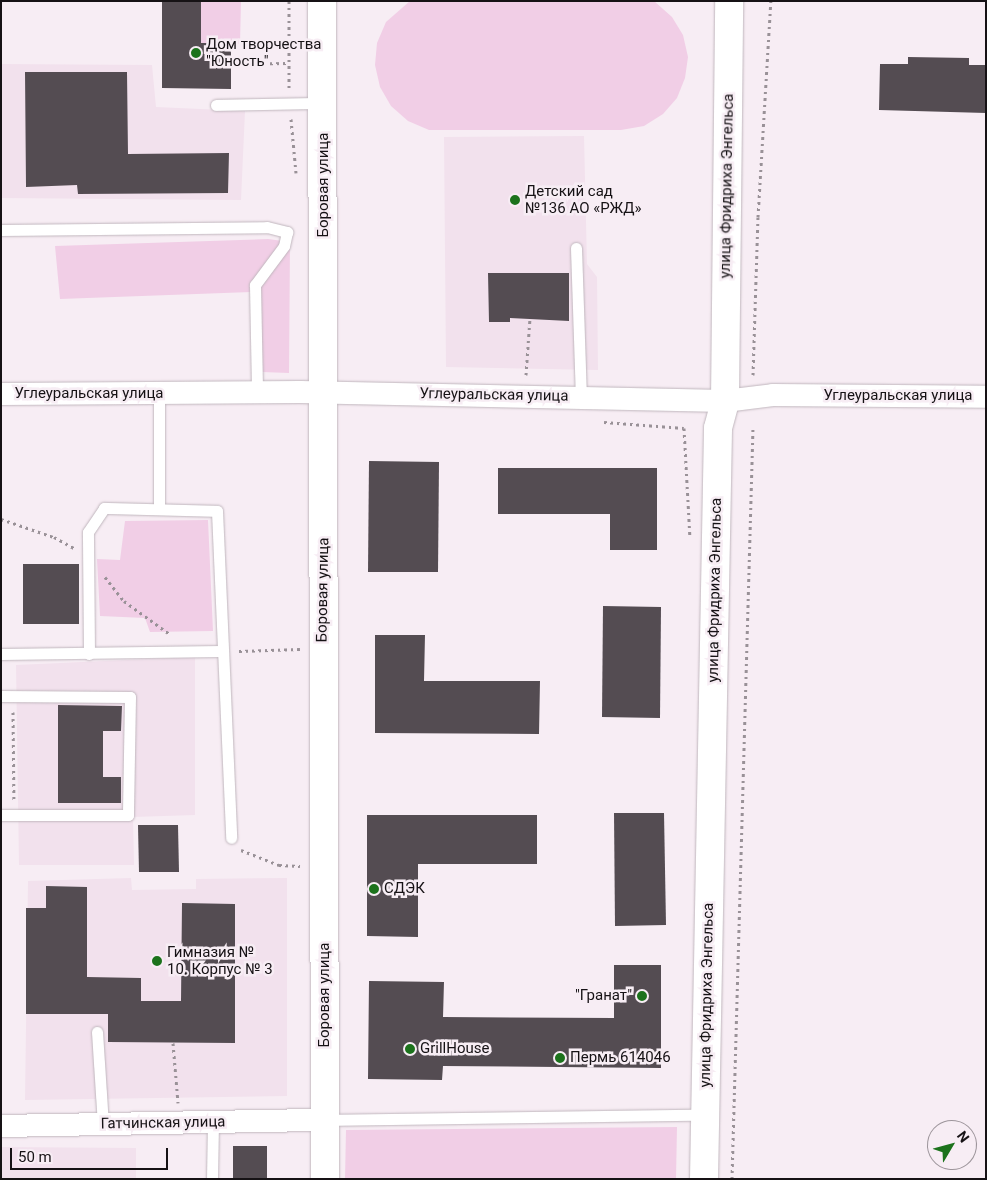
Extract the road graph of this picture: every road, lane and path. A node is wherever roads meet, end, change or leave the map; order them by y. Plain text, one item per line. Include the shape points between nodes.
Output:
1 (322, 1) edge
2 (729, 1) edge
3 (771, 1) edge
4 (289, 63) dead end
5 (231, 64) dead end
6 (323, 103) junction
7 (216, 105) dead end
8 (1, 230) edge
9 (576, 248) dead end
10 (530, 318) dead end
11 (753, 375) dead end
12 (525, 381) dead end
13 (257, 392) junction
14 (159, 393) junction
15 (325, 393) junction
16 (1, 394) edge
17 (581, 396) junction
18 (986, 396) edge
19 (725, 401) junction
20 (753, 428) dead end
21 (159, 508) junction
22 (301, 649) dead end
23 (221, 651) junction
24 (1, 654) edge
25 (89, 654) junction
26 (7, 696) edge
27 (1, 815) edge
28 (14, 815) junction
29 (231, 838) joint
30 (303, 866) dead end
31 (97, 1032) dead end
32 (173, 1043) dead end
33 (178, 1111) dead end
34 (705, 1115) junction
35 (325, 1120) junction
36 (213, 1122) junction
37 (104, 1125) junction
38 (1, 1126) edge
39 (212, 1179) edge
40 (325, 1179) edge
41 (704, 1179) edge
42 (732, 1179) edge

1 - 6 main road, Боровая улица
2 - 19 main road, улица Фридриха Энгельса
3 - 11 path via 758,217
4 - 5 path
6 - 7 lane
6 - 15 main road, Боровая улица
8 - 13 lane via 267,227 287,232 284,246 255,285
9 - 17 lane
10 - 12 path
13 - 14 street, Углеуральская улица
13 - 15 street, Углеуральская улица
14 - 16 street, Углеуральская улица
14 - 21 lane
15 - 17 street, Углеуральская улица
15 - 35 main road, Боровая улица via 322,649
17 - 19 street, Углеуральская улица
18 - 19 street, Углеуральская улица via 773,395
19 - 34 main road, улица Фридриха Энгельса via 718,428
20 - 42 path
21 - 23 lane via 216,511
21 - 25 lane via 104,508 88,532
22 - 23 path
23 - 25 lane
23 - 29 lane
24 - 25 lane
26 - 28 path
26 - 28 lane via 130,697 128,815
27 - 28 lane
29 - 30 path via 242,851 279,865
31 - 37 lane
32 - 33 path
34 - 35 lane
34 - 41 main road, улица Фридриха Энгельса
35 - 36 street, Гатчинская улица
35 - 40 main road, Боровая улица
36 - 37 street, Гатчинская улица
36 - 39 lane
37 - 38 street, Гатчинская улица

